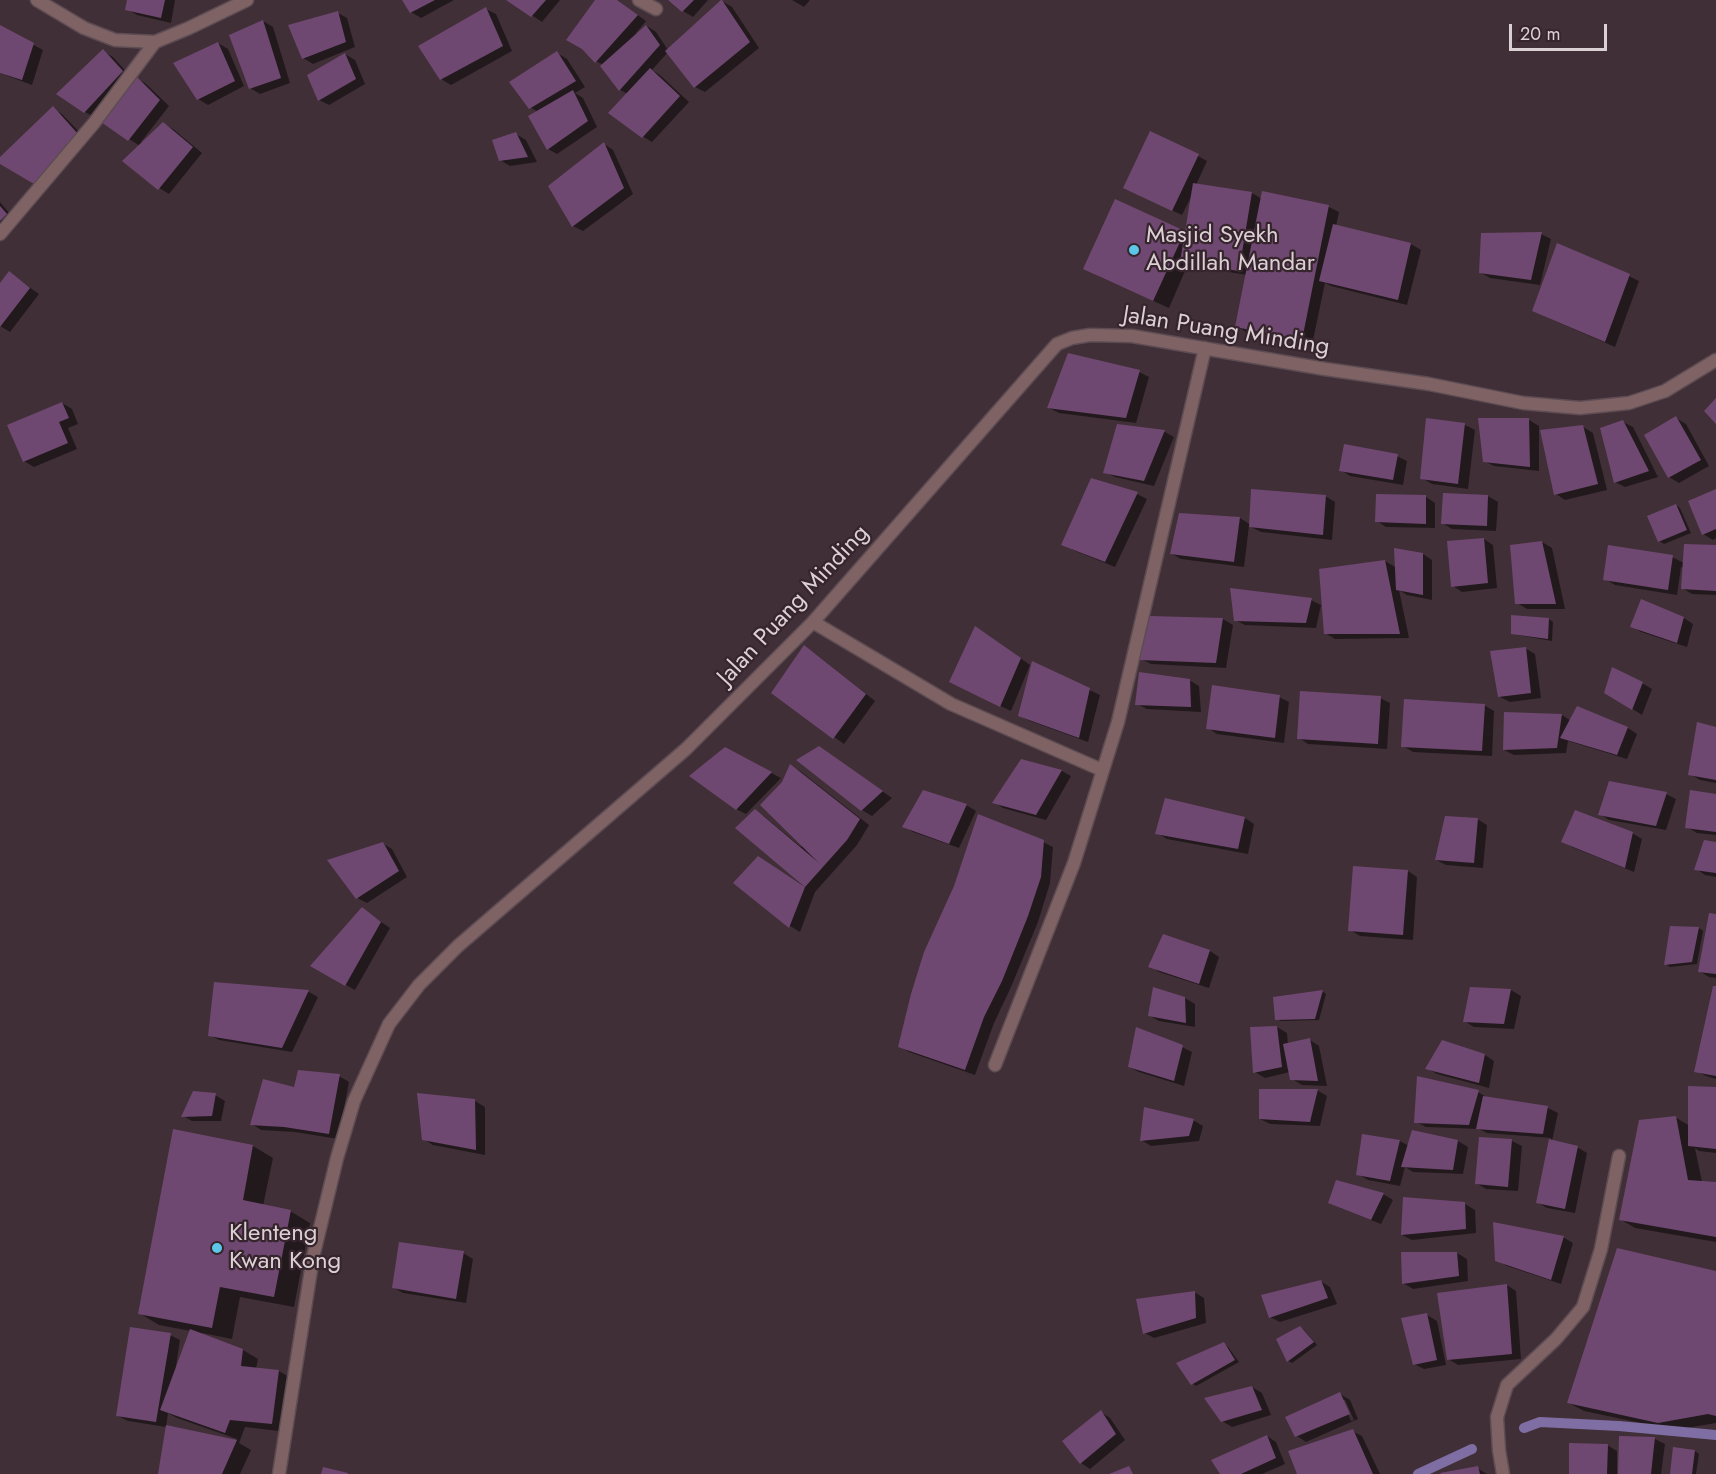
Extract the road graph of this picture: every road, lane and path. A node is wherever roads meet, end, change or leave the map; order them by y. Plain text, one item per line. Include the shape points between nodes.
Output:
1 (37, 0) edge
2 (247, 0) edge
3 (639, 0) edge
4 (656, 9) dead end
5 (155, 42) junction
6 (0, 234) edge
7 (1205, 348) junction
8 (1716, 360) edge
9 (813, 622) junction
10 (1102, 770) junction
11 (995, 1065) dead end
12 (1619, 1156) dead end
13 (279, 1474) edge
14 (1503, 1474) edge

1 - 5 street via 84,28 116,40
2 - 5 street
3 - 4 street
5 - 6 street via 94,123
7 - 8 street, Jalan Puang Minding via 1523,403 1580,408 1629,403 1665,391
7 - 9 street, Jalan Puang Minding via 1132,336 1090,334 1057,344
7 - 10 street via 1118,722
9 - 10 street via 951,704
9 - 13 street, Jalan Puang Minding via 686,749 458,946 419,985 389,1024 354,1101 337,1158 314,1257
10 - 11 street via 1074,863
12 - 14 street via 1601,1249 1582,1307 1556,1339 1506,1385 1497,1418

